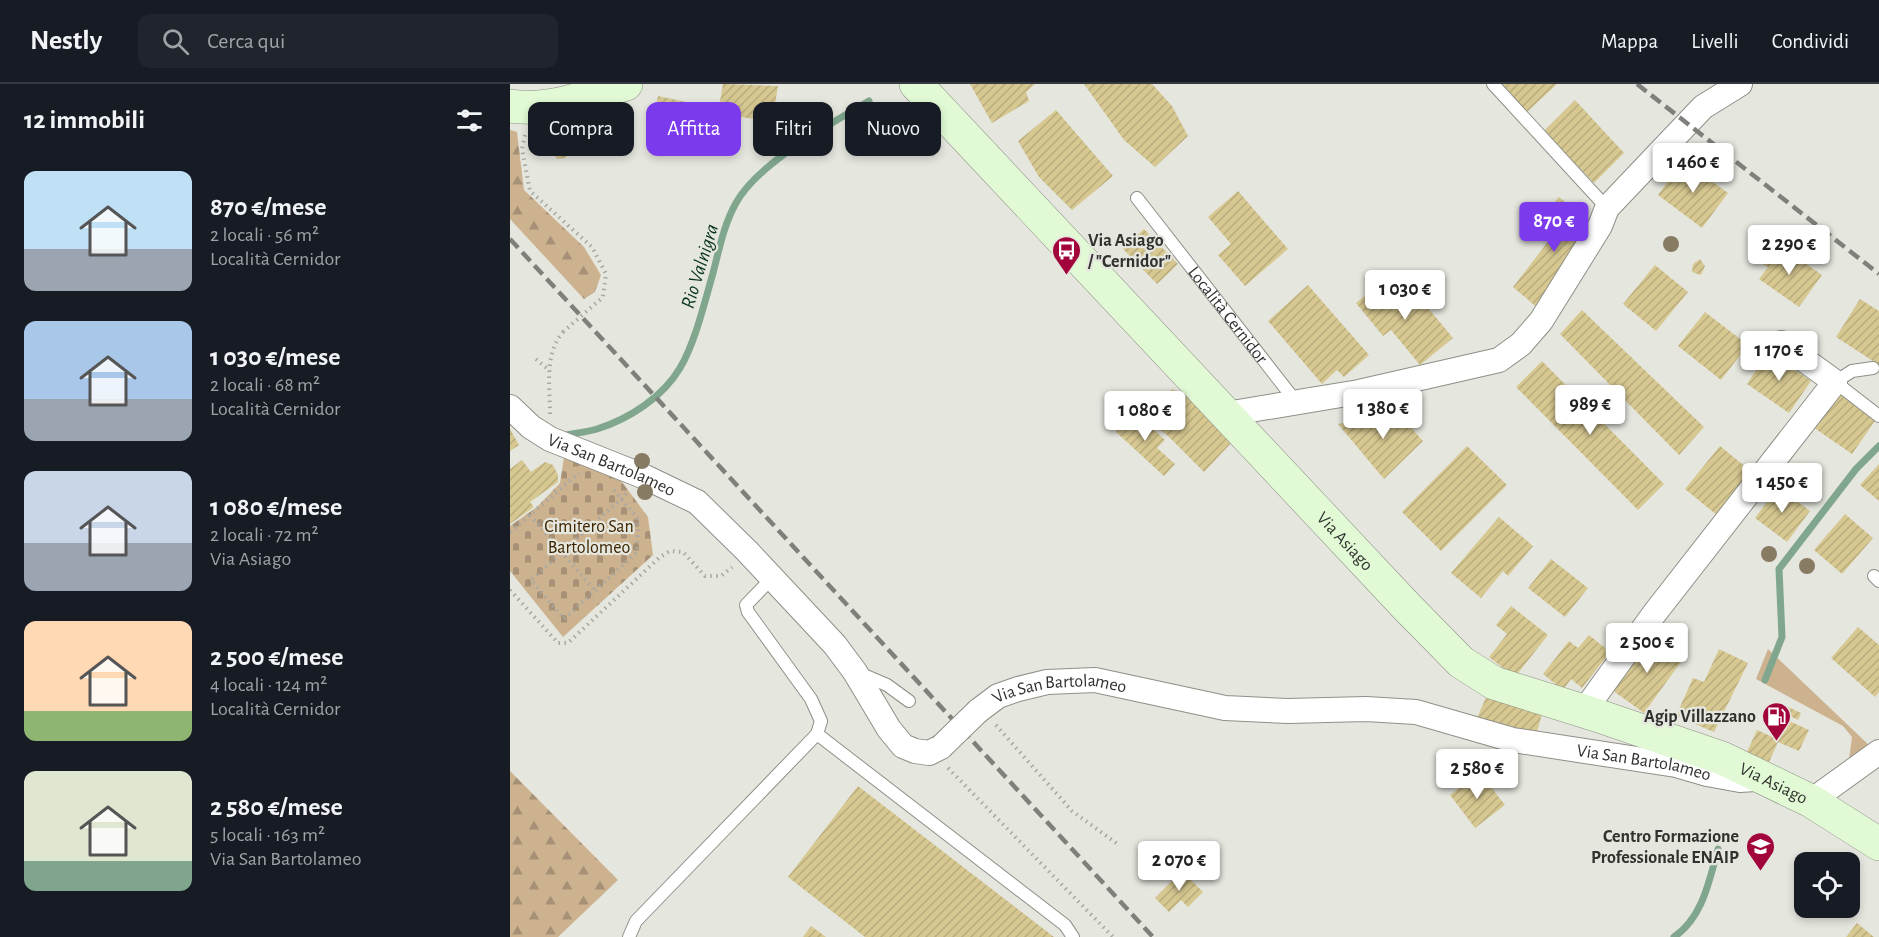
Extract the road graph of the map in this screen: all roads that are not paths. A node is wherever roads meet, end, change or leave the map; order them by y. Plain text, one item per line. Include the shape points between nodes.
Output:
1 (626, 84) edge
2 (916, 84) edge
3 (1493, 84) edge
4 (1740, 84) edge
5 (568, 102) edge
6 (1137, 198) dead end
7 (1607, 208) junction
8 (1781, 343) dead end
9 (1873, 368) dead end
10 (1835, 382) junction
11 (1297, 403) junction
12 (510, 407) edge
13 (1226, 414) junction
14 (1879, 416) edge
15 (772, 578) junction
16 (855, 672) junction
17 (909, 701) dead end
18 (1584, 711) junction
19 (817, 734) junction
20 (1879, 752) edge
21 (1761, 778) junction
22 (1811, 801) junction
23 (1879, 844) edge
24 (629, 937) edge
25 (1073, 937) edge

1 - 5 main road
2 - 13 main road, Via Asiago
3 - 7 lane
4 - 7 street via 1703,107
6 - 11 lane, Località Cernidor
7 - 11 street via 1600,226 1541,321 1521,344 1499,360
8 - 10 street
9 - 10 lane via 1852,371
10 - 14 lane
10 - 18 street via 1654,614
11 - 13 street
12 - 15 street, Via San Bartolameo via 550,439 685,495 703,508
13 - 18 main road, Via Asiago via 1461,662 1494,683
15 - 16 street, Via San Bartolameo
15 - 19 lane via 746,605 748,612 811,699 821,721
16 - 17 lane via 887,685
16 - 21 street, Via San Bartolameo, bridge via 895,738 915,752 935,750 998,696 1047,682 1095,680 1225,708 1416,712 1522,741 1654,761 1740,780
18 - 21 main road, Via Asiago via 1716,755
19 - 24 lane via 636,921
19 - 25 lane via 1065,925
20 - 22 street
21 - 22 main road, Via Asiago
22 - 23 main road, Via Asiago

